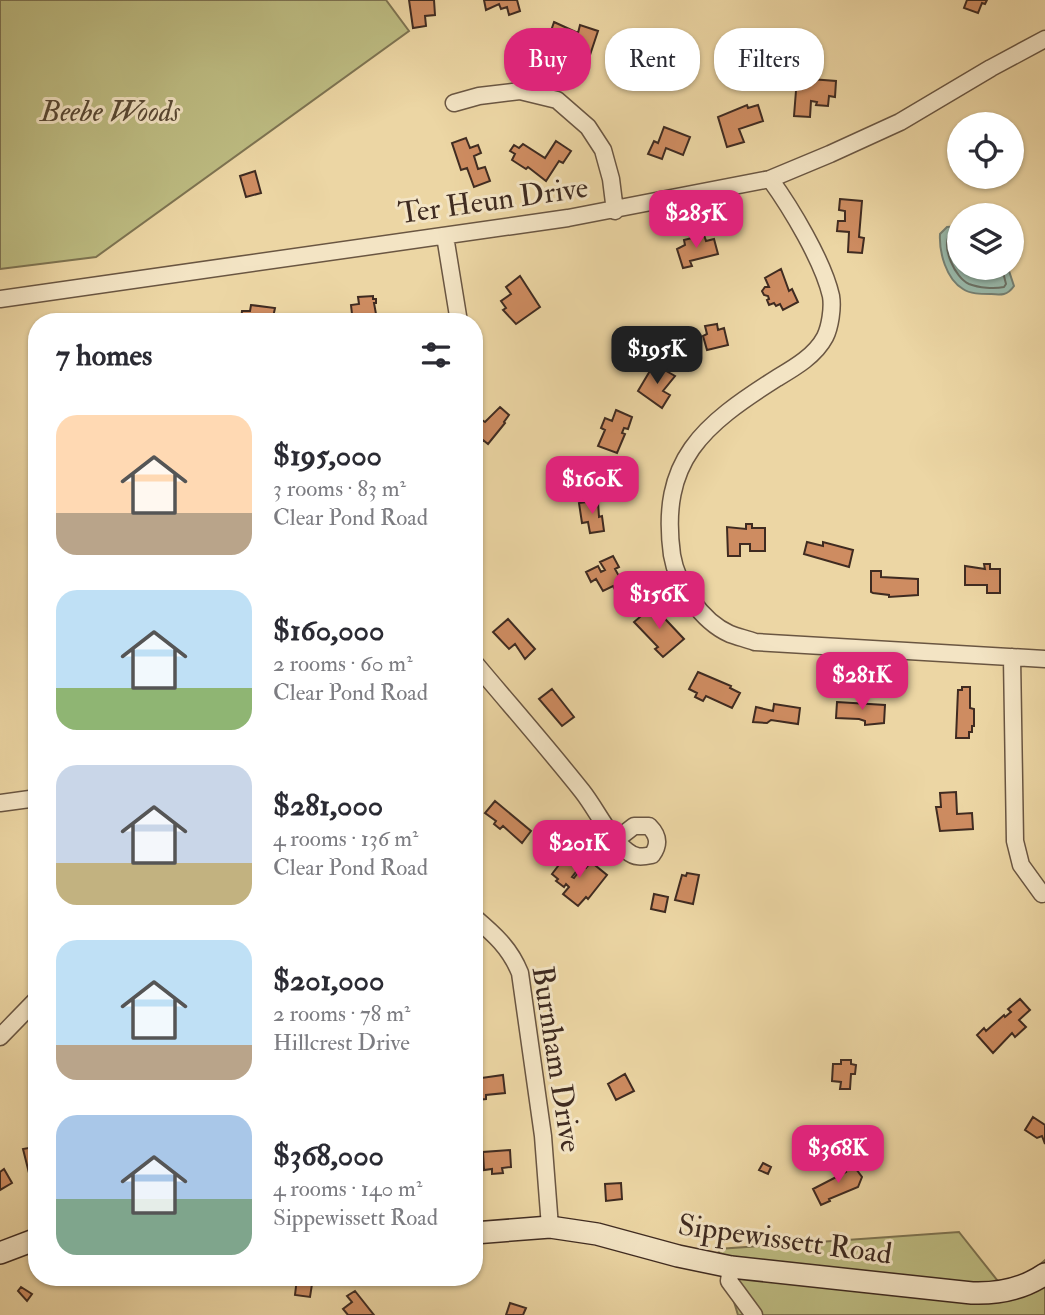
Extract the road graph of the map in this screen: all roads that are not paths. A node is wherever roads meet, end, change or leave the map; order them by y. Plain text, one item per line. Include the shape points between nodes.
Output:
1 (1045, 39) edge
2 (454, 103) dead end
3 (770, 179) junction
4 (615, 211) junction
5 (445, 236) junction
6 (0, 299) edge
7 (457, 313) edge
8 (1013, 657) junction
9 (1045, 659) edge
10 (483, 673) edge
11 (28, 798) edge
12 (0, 803) edge
13 (616, 840) dead end
14 (1042, 894) dead end
15 (483, 924) edge
16 (28, 1008) edge
17 (0, 1037) edge
18 (550, 1227) junction
19 (483, 1232) edge
20 (28, 1243) edge
21 (0, 1253) edge
22 (731, 1267) junction
23 (1045, 1274) edge
24 (754, 1315) edge

1 - 3 street, Ter Heun Drive via 900,122
2 - 4 street via 520,91 557,100 588,127 603,150
3 - 4 street, Ter Heun Drive
3 - 8 street via 826,279 832,311 825,337 811,355 706,429 685,458 673,487 669,530 674,563 686,592 706,617 727,633 755,642
4 - 5 street, Ter Heun Drive
5 - 6 street, Ter Heun Drive
5 - 7 street
8 - 9 street
8 - 14 street via 1015,841 1021,864
10 - 13 street
11 - 12 street
15 - 18 street, Burnham Drive via 502,941 520,972 543,1136
16 - 17 street
18 - 19 main road, Sippewissett Road
18 - 22 main road, Sippewissett Road
20 - 21 main road
22 - 23 main road, Sippewissett Road via 972,1293 1017,1289
22 - 24 street via 729,1281

